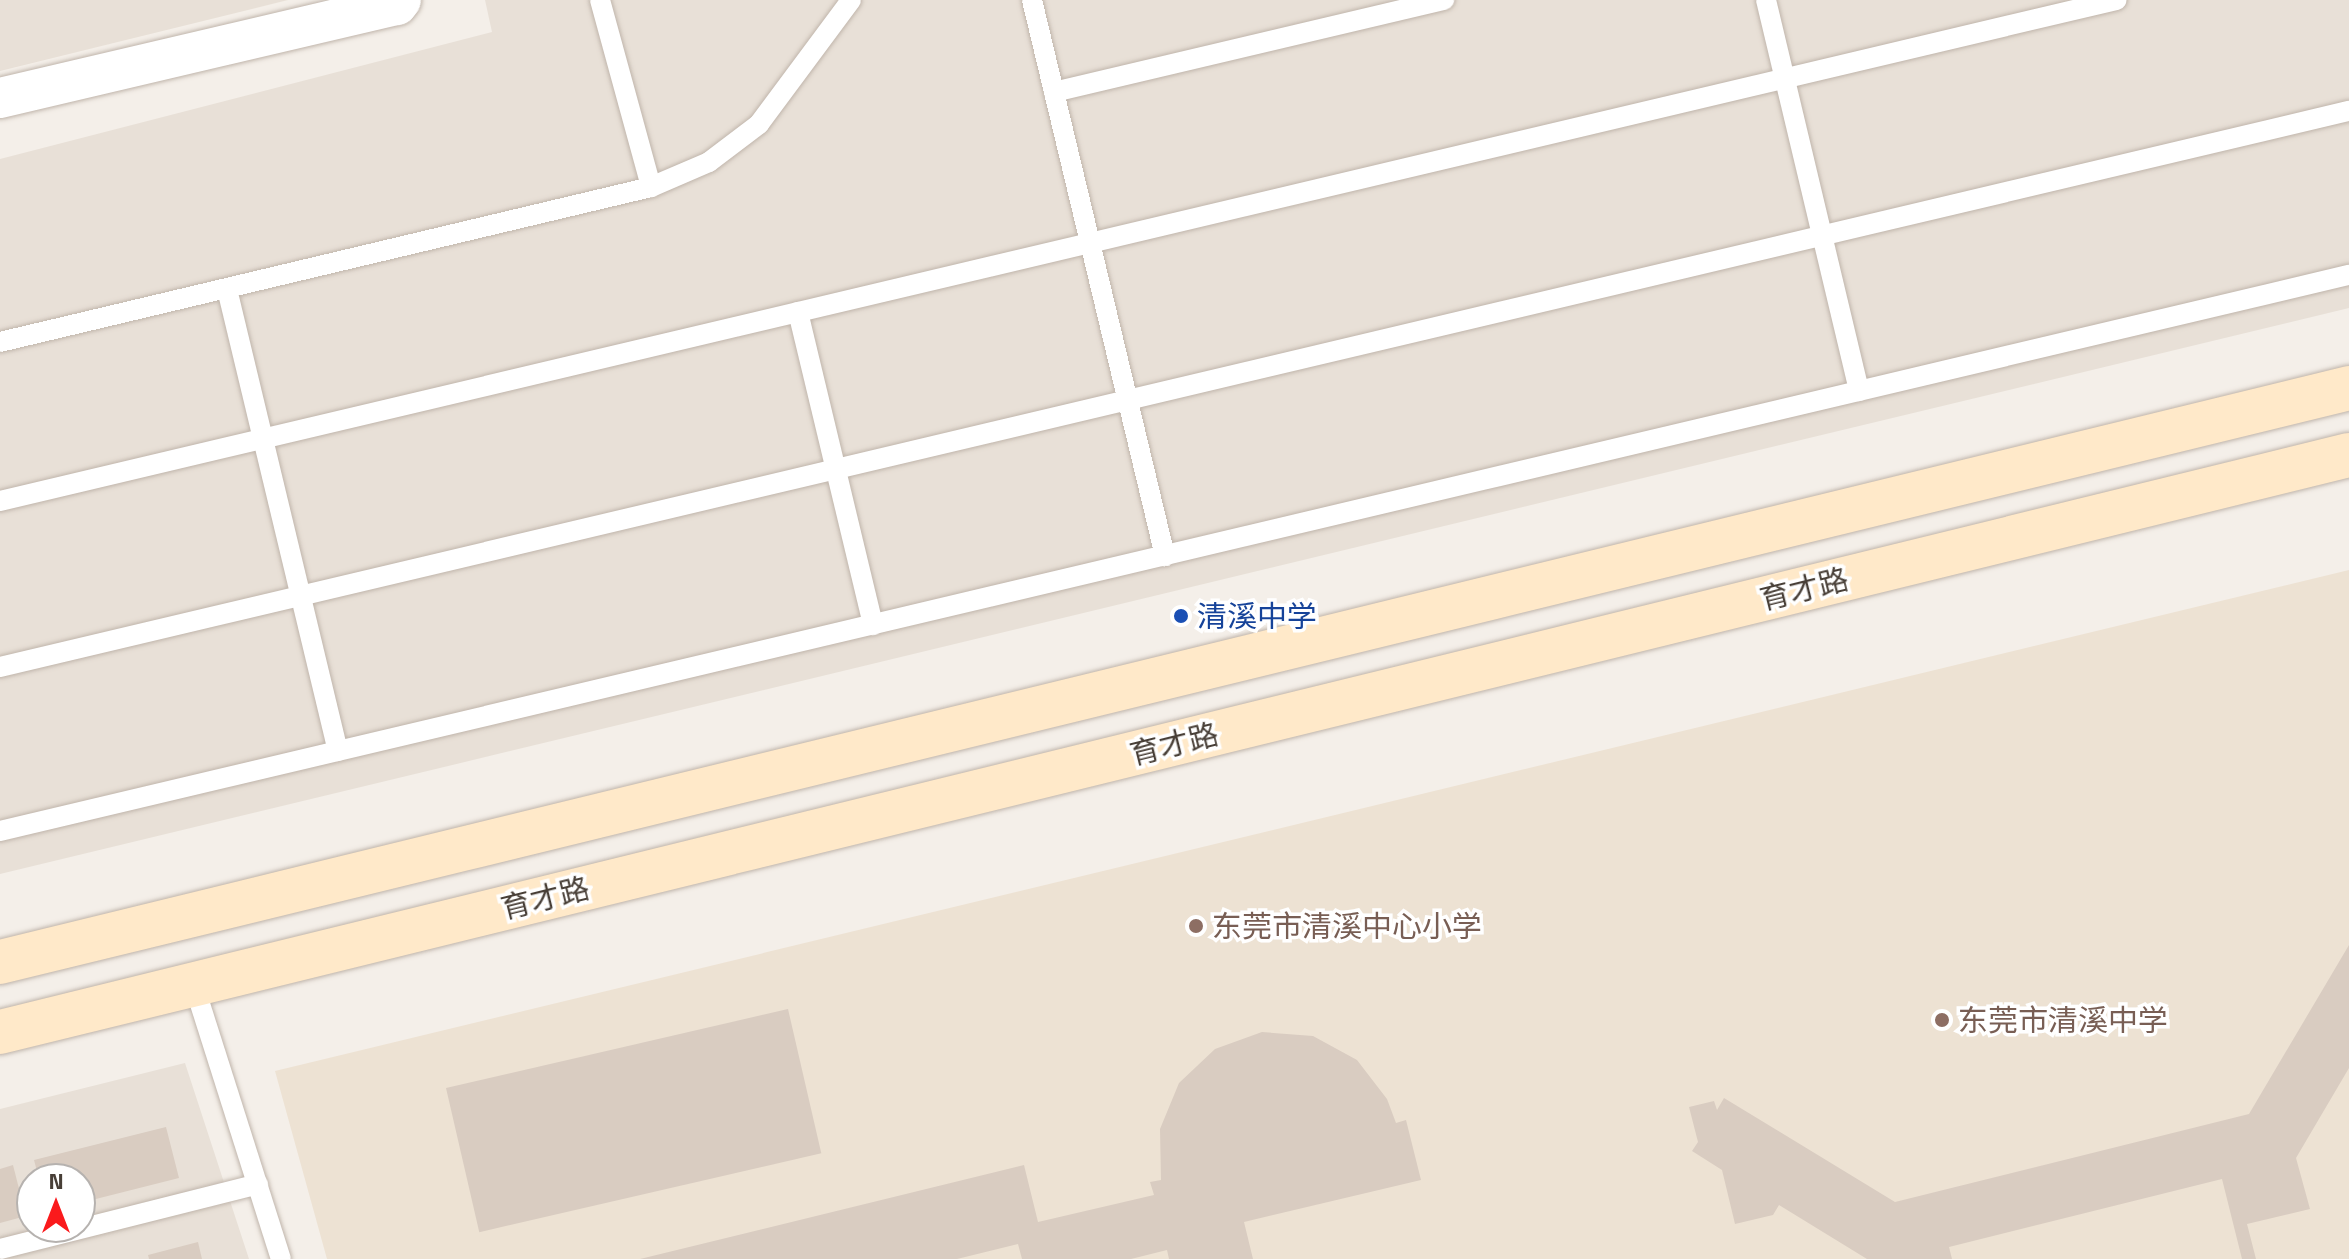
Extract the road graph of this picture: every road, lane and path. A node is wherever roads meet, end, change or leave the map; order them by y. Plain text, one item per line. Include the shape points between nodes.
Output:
1 (401, 0) edge
2 (600, 0) edge
3 (851, 0) edge
4 (1032, 0) edge
5 (1444, 0) edge
6 (1766, 0) edge
7 (2116, 0) edge
8 (1784, 78) junction
9 (1054, 92) junction
10 (0, 98) edge
11 (2349, 111) edge
12 (651, 187) junction
13 (1822, 235) junction
14 (1090, 243) junction
15 (2349, 275) edge
16 (227, 289) junction
17 (798, 312) junction
18 (0, 342) edge
19 (2349, 388) edge
20 (1859, 391) junction
21 (1127, 400) junction
22 (263, 439) junction
23 (2349, 455) edge
24 (835, 469) junction
25 (0, 501) edge
26 (1165, 556) junction
27 (301, 595) junction
28 (873, 625) junction
29 (0, 667) edge
30 (338, 751) junction
31 (0, 831) edge
32 (0, 962) edge
33 (194, 985) junction
34 (0, 1032) edge
35 (258, 1184) junction
36 (0, 1249) edge
37 (281, 1259) edge

1 - 10 street
2 - 12 lane
3 - 12 lane via 759,124 709,162
4 - 9 lane
5 - 9 lane
6 - 8 lane
7 - 8 lane
8 - 13 lane
8 - 14 lane
9 - 14 lane
11 - 13 lane
12 - 16 lane
13 - 20 lane
13 - 21 lane
14 - 17 lane
14 - 21 lane
15 - 20 lane
16 - 18 lane
16 - 22 lane
17 - 22 lane
17 - 24 lane
19 - 32 main road
20 - 26 lane
21 - 24 lane
21 - 26 lane
22 - 25 lane
22 - 27 lane
23 - 33 main road, 育才路
24 - 27 lane
24 - 28 lane
26 - 28 lane
27 - 29 lane
27 - 30 lane
28 - 30 lane
30 - 31 lane
33 - 34 main road, 育才路
33 - 35 lane
35 - 36 lane
35 - 37 lane

